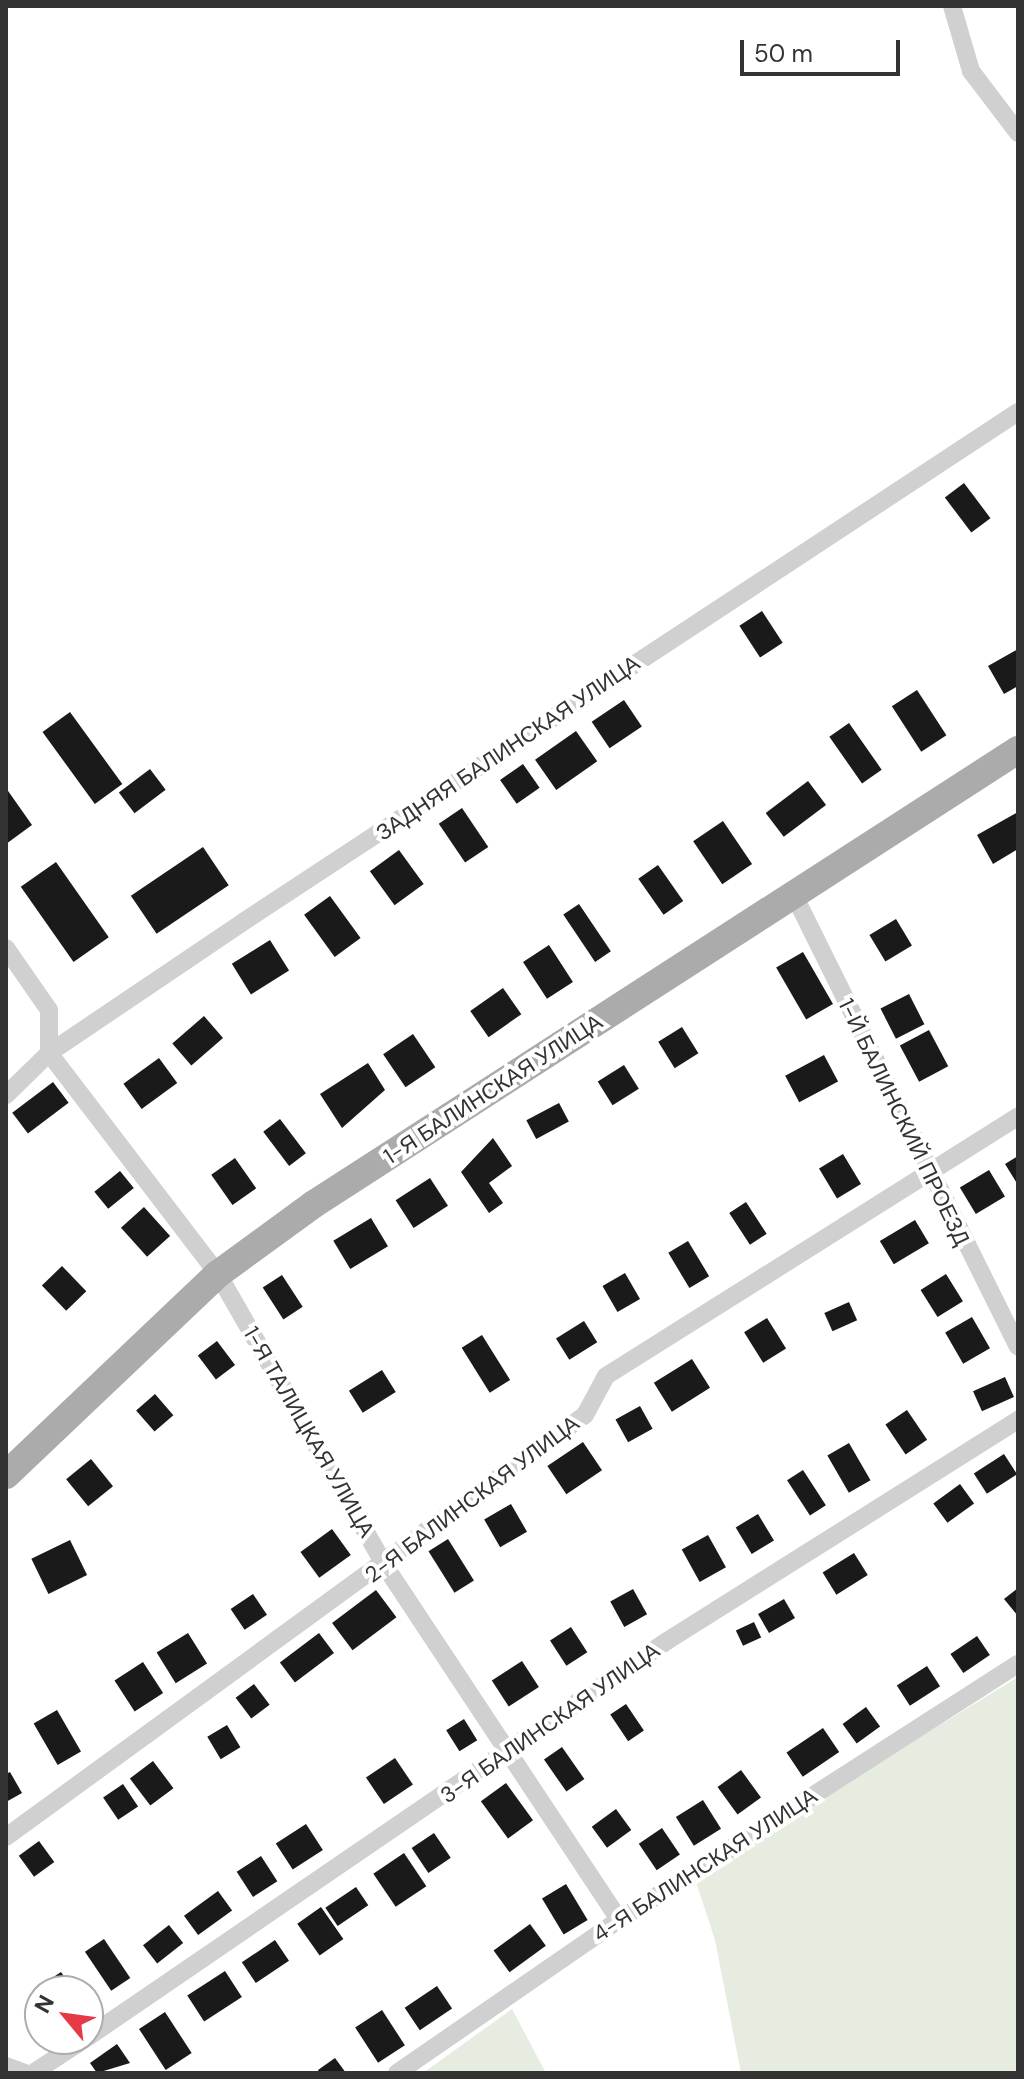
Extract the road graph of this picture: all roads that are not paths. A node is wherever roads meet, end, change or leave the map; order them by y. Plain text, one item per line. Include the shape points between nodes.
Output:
1 (952, 6) edge
2 (1018, 133) edge
3 (1018, 412) edge
4 (1018, 750) edge
5 (794, 895) junction
6 (6, 948) edge
7 (49, 1053) junction
8 (6, 1095) edge
9 (1018, 1117) edge
10 (927, 1171) junction
11 (218, 1274) junction
12 (1018, 1347) edge
13 (1018, 1420) edge
14 (6, 1475) edge
15 (385, 1566) junction
16 (1018, 1664) edge
17 (509, 1752) junction
18 (6, 1837) edge
19 (619, 1920) junction
20 (104, 2026) edge
21 (60, 2055) edge
22 (6, 2066) edge
23 (34, 2072) edge
24 (397, 2073) edge

1 - 2 street via 971,71
3 - 7 street, ЗАДНЯЯ БАЛИНСКАЯ УЛИЦА
4 - 5 main road, 1-Я БАЛИНСКАЯ УЛИЦА
5 - 10 street, 1-Й БАЛИНСКИЙ ПРОЕЗД
5 - 11 main road, 1-Я БАЛИНСКАЯ УЛИЦА
6 - 7 street via 49,1010
7 - 8 street, ЗАДНЯЯ БАЛИНСКАЯ УЛИЦА
7 - 11 street, 1-Я ТАЛИЦКАЯ УЛИЦА
9 - 10 street, 2-Я БАЛИНСКАЯ УЛИЦА
10 - 12 street, 1-Й БАЛИНСКИЙ ПРОЕЗД
10 - 15 street, 2-Я БАЛИНСКАЯ УЛИЦА via 606,1376 585,1415
11 - 14 main road, 1-Я БАЛИНСКАЯ УЛИЦА
11 - 15 street, 1-Я ТАЛИЦКАЯ УЛИЦА
13 - 17 street, 3-Я БАЛИНСКАЯ УЛИЦА via 667,1641
15 - 17 street, 1-Я ТАЛИЦКАЯ УЛИЦА
15 - 18 street, 2-Я БАЛИНСКАЯ УЛИЦА
16 - 19 street, 4-Я БАЛИНСКАЯ УЛИЦА
17 - 19 street, 1-Я ТАЛИЦКАЯ УЛИЦА
17 - 20 street, 3-Я БАЛИНСКАЯ УЛИЦА
19 - 24 street, 4-Я БАЛИНСКАЯ УЛИЦА
21 - 23 street, 3-Я БАЛИНСКАЯ УЛИЦА
22 - 23 street

